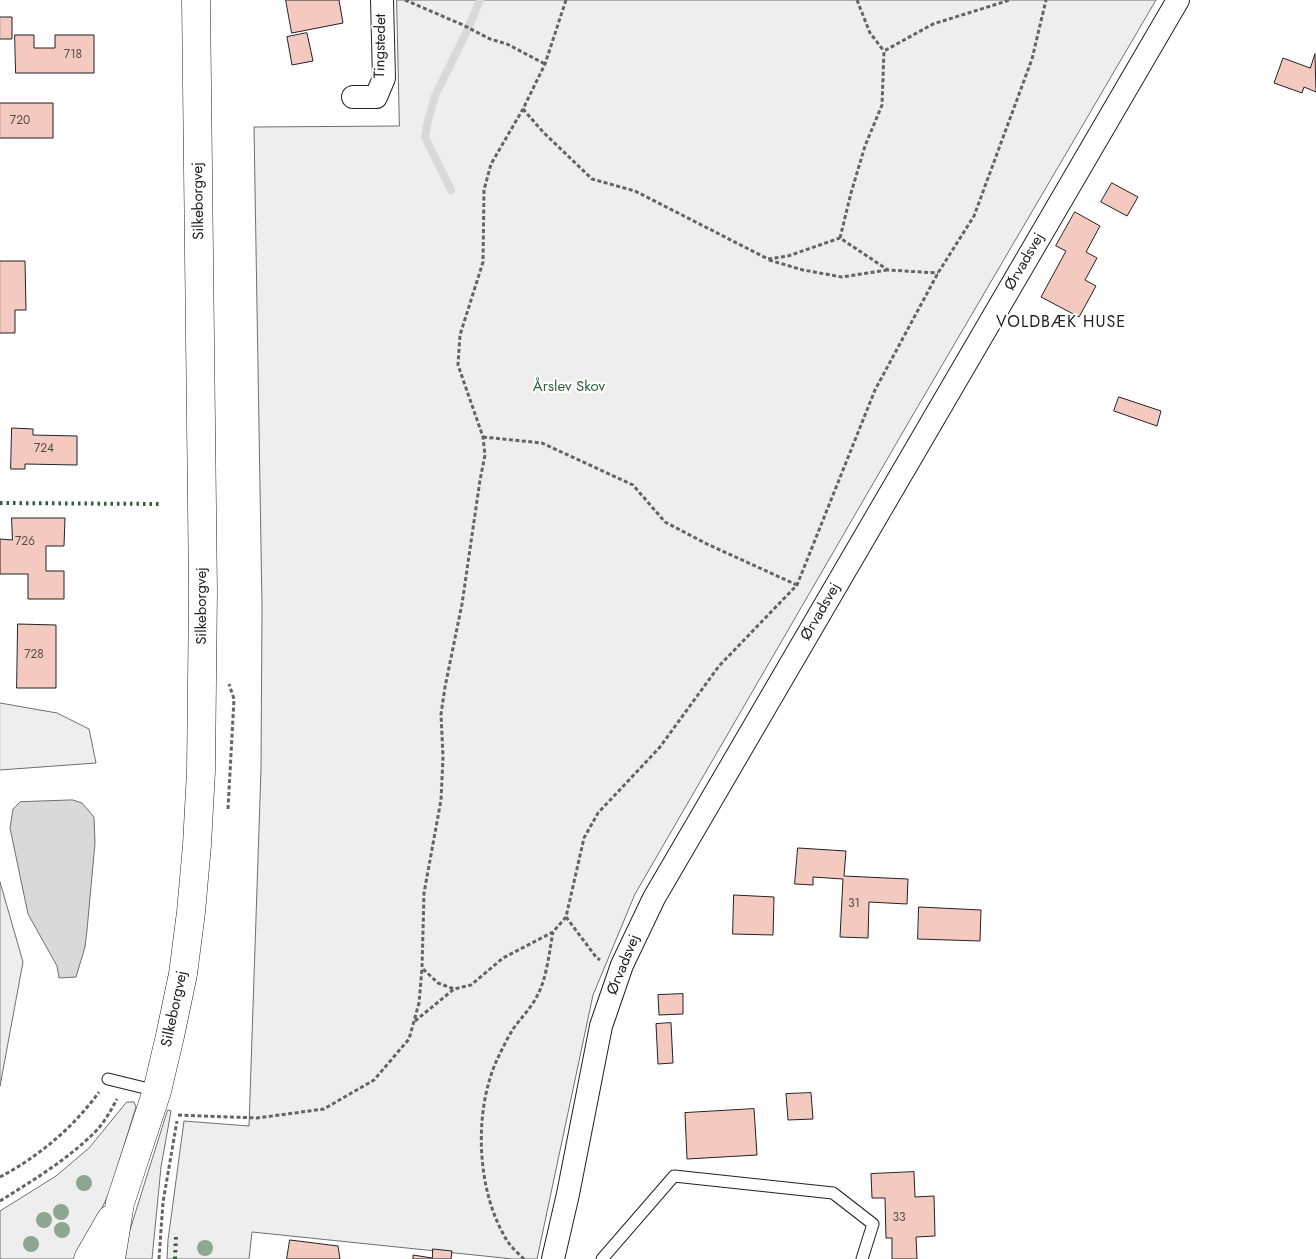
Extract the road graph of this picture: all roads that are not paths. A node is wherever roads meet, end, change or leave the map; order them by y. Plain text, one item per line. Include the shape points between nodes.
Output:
1 (196, 0) edge
2 (382, 0) edge
3 (1178, 0) edge
4 (353, 97) dead end
5 (108, 1079) road end
6 (157, 1091) junction
7 (120, 1202) junction
8 (88, 1259) edge
9 (111, 1259) edge
10 (553, 1259) edge
11 (602, 1259) edge
12 (862, 1259) edge

1 - 6 main road, Silkeborgvej via 203,591 201,771 198,845 185,957
2 - 4 street, Tingstedet via 384,78 376,97
3 - 10 street, Ørvadsvej via 659,889 622,965 601,1026
5 - 6 lane
6 - 7 main road, Silkeborgvej
7 - 8 main road, Silkeborgvej
7 - 9 main road, Silkeborgvej
11 - 12 lane via 674,1176 832,1193 873,1224

